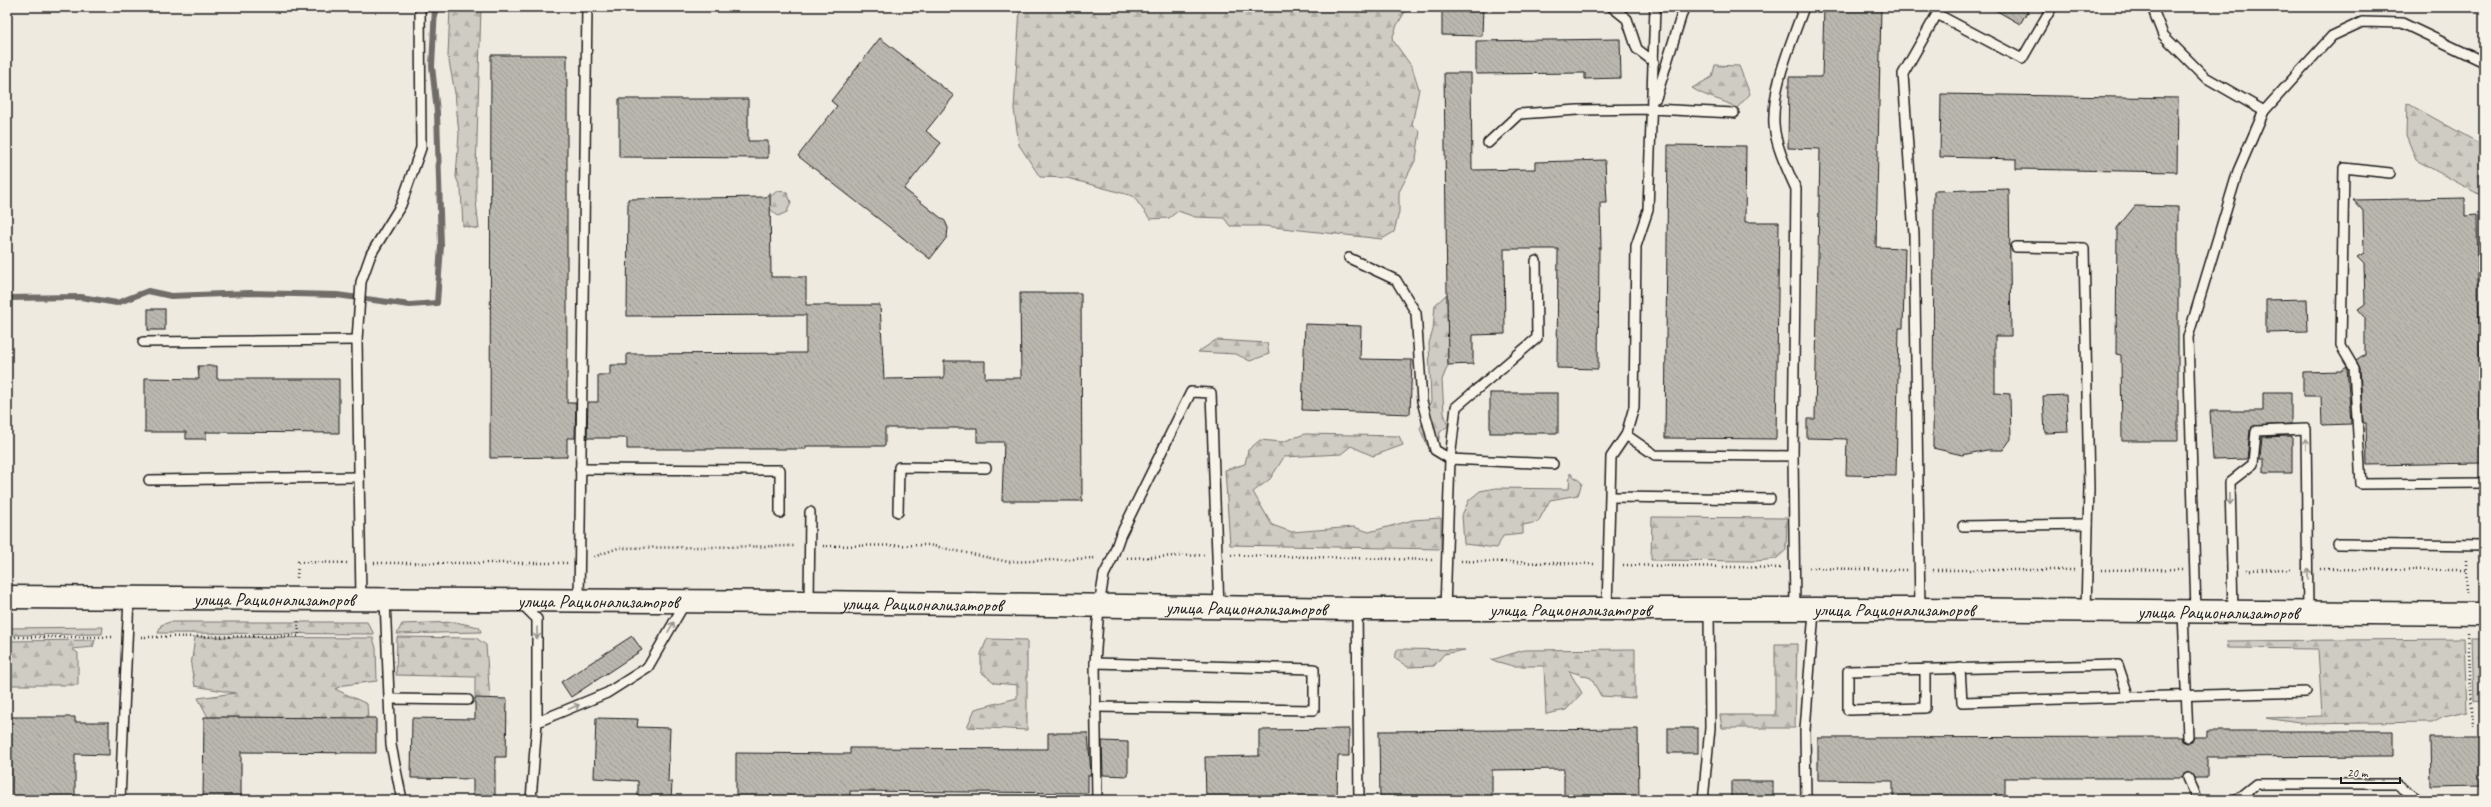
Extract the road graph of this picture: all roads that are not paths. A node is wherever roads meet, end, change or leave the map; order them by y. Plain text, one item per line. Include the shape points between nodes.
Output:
1 (420, 7) edge
2 (587, 7) edge
3 (1612, 7) edge
4 (1655, 7) edge
5 (1684, 7) edge
6 (1804, 7) edge
7 (2052, 7) edge
8 (2152, 7) edge
9 (1654, 62) junction
10 (2484, 62) edge
11 (1652, 109) junction
12 (2264, 111) junction
13 (1734, 113) dead end
14 (1488, 143) dead end
15 (2390, 173) dead end
16 (2016, 247) dead end
17 (1349, 258) dead end
18 (1536, 261) dead end
19 (358, 340) junction
20 (143, 342) dead end
21 (1626, 435) junction
22 (1793, 456) junction
23 (1450, 459) junction
24 (1553, 464) dead end
25 (986, 468) dead end
26 (580, 469) junction
27 (360, 477) junction
28 (149, 480) dead end
29 (2484, 483) edge
30 (1611, 497) junction
31 (1770, 499) dead end
32 (780, 512) dead end
33 (810, 512) dead end
34 (898, 512) dead end
35 (2088, 524) junction
36 (1963, 526) dead end
37 (2338, 544) dead end
38 (2484, 546) edge
39 (7, 597) edge
40 (129, 598) junction
41 (361, 600) junction
42 (385, 600) junction
43 (519, 601) junction
44 (579, 601) junction
45 (809, 602) junction
46 (685, 603) junction
47 (1099, 606) junction
48 (1219, 608) junction
49 (1357, 609) junction
50 (1445, 609) junction
51 (1920, 609) junction
52 (1607, 610) junction
53 (1709, 610) junction
54 (1804, 611) junction
55 (2086, 612) junction
56 (2190, 612) junction
57 (2233, 613) junction
58 (2308, 613) junction
59 (2484, 614) edge
60 (1095, 663) junction
61 (1960, 668) junction
62 (1925, 669) junction
63 (2306, 692) dead end
64 (2186, 697) junction
65 (2129, 698) junction
66 (389, 700) junction
67 (468, 700) dead end
68 (1095, 707) junction
69 (537, 722) junction
70 (2188, 737) dead end
71 (2188, 778) dead end
72 (120, 800) edge
73 (402, 800) edge
74 (531, 800) edge
75 (1097, 800) edge
76 (1359, 800) edge
77 (1703, 800) edge
78 (1806, 800) edge
79 (2198, 800) edge
80 (2236, 800) edge
81 (2419, 800) edge

1 - 19 lane via 421,148 401,205 371,254 361,282
2 - 26 lane
3 - 9 lane via 1627,19 1637,48
4 - 9 lane
5 - 11 lane
6 - 22 lane via 1779,80 1774,125 1781,153 1796,189
7 - 51 lane via 2022,59 1937,14 1903,74 1914,235
8 - 12 lane via 2163,35 2205,77
9 - 11 lane
10 - 12 lane via 2402,23 2362,22 2332,36
11 - 13 lane
11 - 14 lane via 1520,114
11 - 21 lane via 1648,210 1636,246 1634,407
12 - 56 lane via 2238,171 2188,337 2194,569
15 - 29 lane via 2344,168 2341,346 2354,368 2361,484
16 - 35 lane via 2084,248
17 - 23 lane via 1396,280 1416,313 1422,401 1435,450
18 - 23 lane via 1537,338 1456,407
19 - 20 lane
19 - 27 lane
21 - 22 lane via 1655,455
21 - 30 lane via 1611,457
22 - 54 lane via 1794,568
23 - 24 lane
23 - 50 lane
25 - 34 lane via 899,467
26 - 32 lane via 780,470
26 - 44 lane
27 - 28 lane
27 - 41 lane
30 - 31 lane
30 - 52 lane
33 - 45 lane
35 - 36 lane
35 - 55 lane
37 - 38 lane
39 - 40 main road, улица Рационализаторов
40 - 41 main road, улица Рационализаторов
40 - 72 lane
41 - 42 main road, улица Рационализаторов
42 - 43 main road, улица Рационализаторов
42 - 66 lane
43 - 44 main road, улица Рационализаторов
43 -> 69 lane via 537,619
44 - 46 main road, улица Рационализаторов
45 - 46 main road, улица Рационализаторов
45 - 47 main road, улица Рационализаторов
69 -> 46 lane via 607,693 648,667
47 - 48 main road, улица Рационализаторов
47 - 48 lane via 1104,575 1120,536 1191,392 1211,393
47 - 60 lane
48 - 49 main road, улица Рационализаторов
49 - 50 main road, улица Рационализаторов
49 - 76 lane
50 - 52 main road, улица Рационализаторов
51 - 54 main road, улица Рационализаторов
51 - 55 main road, улица Рационализаторов
52 - 53 main road, улица Рационализаторов
53 - 54 main road, улица Рационализаторов
53 - 77 lane via 1710,728
54 - 78 lane
55 - 56 main road, улица Рационализаторов
56 - 57 main road, улица Рационализаторов
56 - 64 lane
57 - 58 main road, улица Рационализаторов
58 -> 57 lane via 2306,429 2256,432 2253,464 2230,482
58 - 59 main road, улица Рационализаторов
60 - 68 lane
60 - 68 lane via 1314,669 1314,710
61 - 62 lane
61 - 65 lane via 2118,665
61 - 65 lane via 1962,702
62 - 62 lane via 1925,708 1848,710 1848,671
63 - 64 lane
64 - 65 lane
64 - 70 lane
66 - 67 lane
66 - 73 lane via 392,745
68 - 75 lane
69 - 74 lane
71 - 79 lane
80 - 81 lane via 2256,784 2397,784

